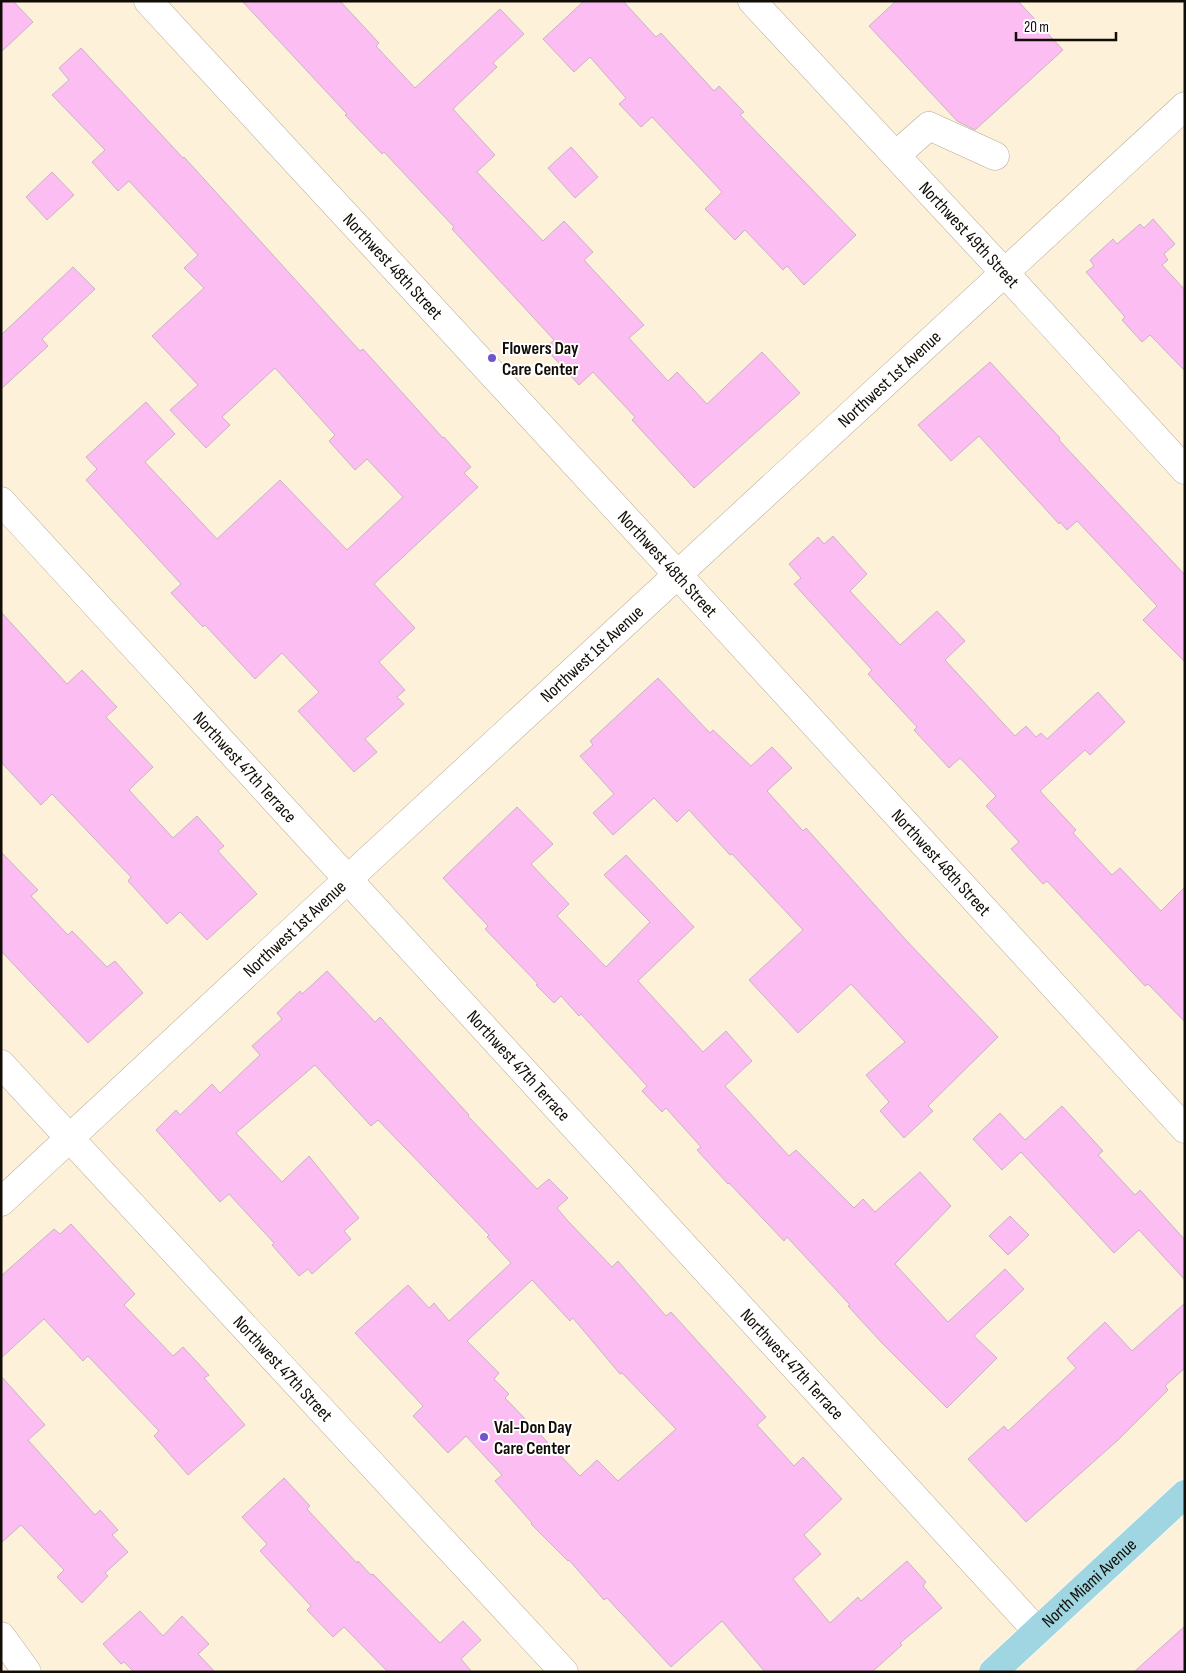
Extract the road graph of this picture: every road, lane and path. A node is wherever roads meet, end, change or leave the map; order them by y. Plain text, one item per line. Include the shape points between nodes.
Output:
1 (148, 1) edge
2 (752, 1) edge
3 (1185, 106) edge
4 (896, 155) junction
5 (996, 156) dead end
6 (1004, 272) junction
7 (1185, 470) edge
8 (1, 501) edge
9 (677, 574) junction
10 (348, 879) junction
11 (1, 1064) edge
12 (1185, 1130) edge
13 (69, 1138) junction
14 (1, 1202) edge
15 (1185, 1494) edge
16 (1037, 1631) junction
17 (1, 1636) edge
18 (27, 1672) edge
19 (564, 1672) edge
20 (993, 1672) edge

1 - 9 street, Northwest 48th Street
2 - 4 street, Northwest 49th Street
3 - 6 street, Northwest 1st Avenue
4 - 5 street via 929,126
4 - 6 street, Northwest 49th Street
6 - 7 street, Northwest 49th Street
6 - 9 street, Northwest 1st Avenue
8 - 10 street, Northwest 47th Terrace
9 - 10 street, Northwest 1st Avenue
9 - 12 street, Northwest 48th Street
10 - 13 street, Northwest 1st Avenue
10 - 16 street, Northwest 47th Terrace
11 - 13 street, Northwest 47th Street
13 - 14 street, Northwest 1st Avenue
13 - 19 street, Northwest 47th Street
15 - 16 main road, North Miami Avenue
16 - 20 main road, North Miami Avenue
17 - 18 street

